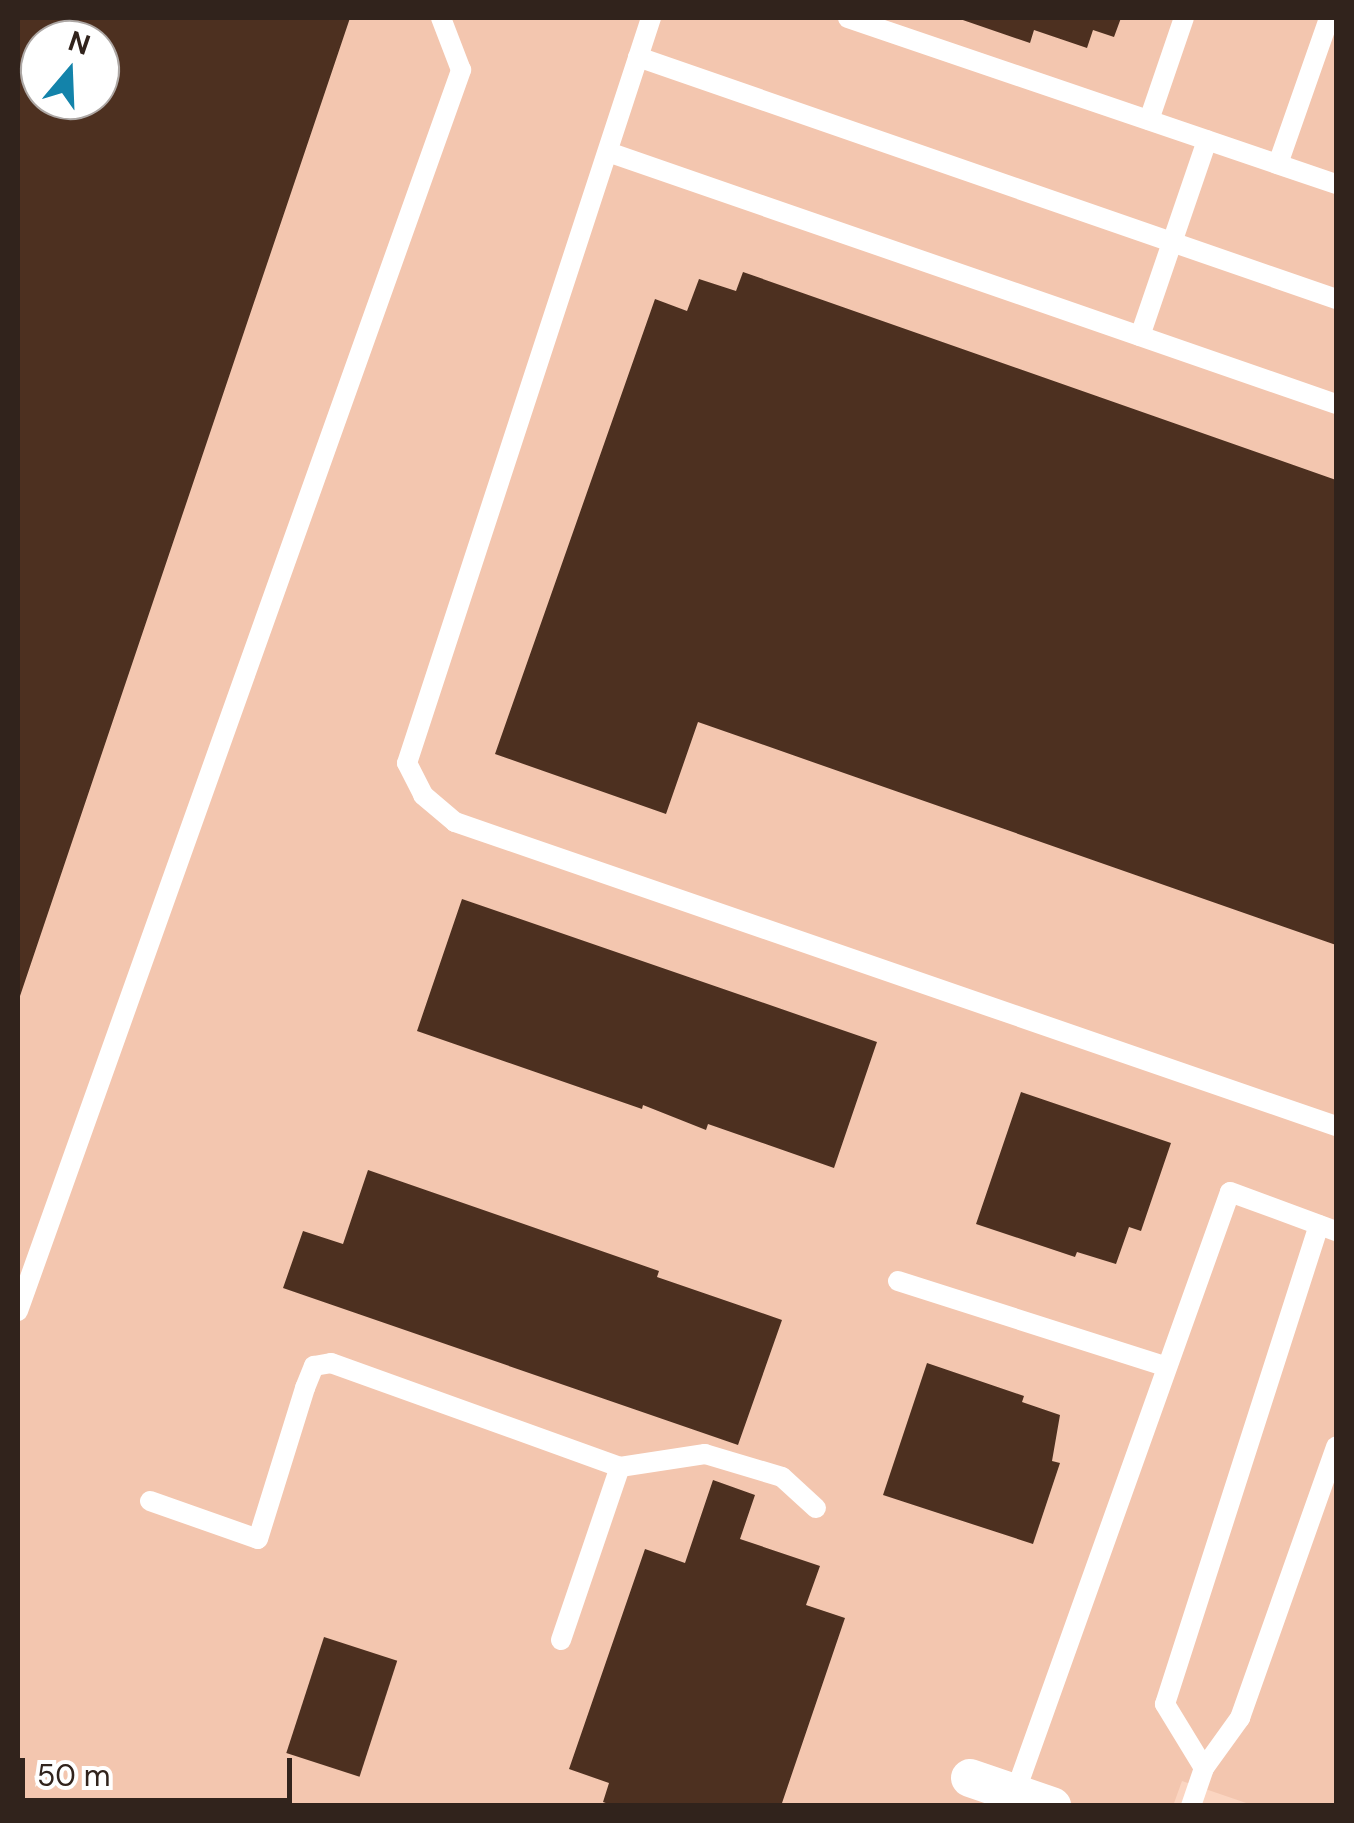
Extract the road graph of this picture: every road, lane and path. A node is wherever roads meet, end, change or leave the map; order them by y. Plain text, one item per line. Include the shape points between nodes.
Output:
1 (441, 18) edge
2 (651, 18) edge
3 (848, 18) edge
4 (1184, 18) edge
5 (1329, 18) edge
6 (638, 57) junction
7 (1149, 120) junction
8 (1207, 140) junction
9 (608, 152) junction
10 (1278, 164) junction
11 (1336, 184) edge
12 (1173, 242) junction
13 (1336, 299) edge
14 (1140, 336) junction
15 (1336, 404) edge
16 (1336, 1126) edge
17 (1328, 1228) edge
18 (898, 1280) dead end
19 (18, 1312) edge
20 (1167, 1367) junction
21 (1336, 1447) edge
22 (620, 1467) junction
23 (150, 1501) dead end
24 (816, 1508) dead end
25 (562, 1640) dead end
26 (1204, 1768) junction
27 (970, 1778) dead end
28 (1015, 1793) junction
29 (1052, 1806) edge
30 (1190, 1806) edge

1 - 19 lane via 461,70
2 - 6 lane
3 - 7 lane
4 - 7 lane
5 - 10 lane
6 - 9 lane
6 - 12 lane
7 - 8 lane
8 - 10 lane
8 - 12 lane
9 - 14 lane
9 - 16 lane via 407,763 423,795 455,822
10 - 11 lane
12 - 13 lane
12 - 14 lane
14 - 15 lane
17 - 20 lane via 1230,1192
17 - 26 lane via 1165,1704
18 - 20 lane
20 - 28 lane
21 - 26 lane via 1240,1718
22 - 23 lane via 330,1363 314,1366 258,1539
22 - 24 lane via 705,1454 782,1477
22 - 25 lane
26 - 30 lane
27 - 28 street
28 - 29 street

